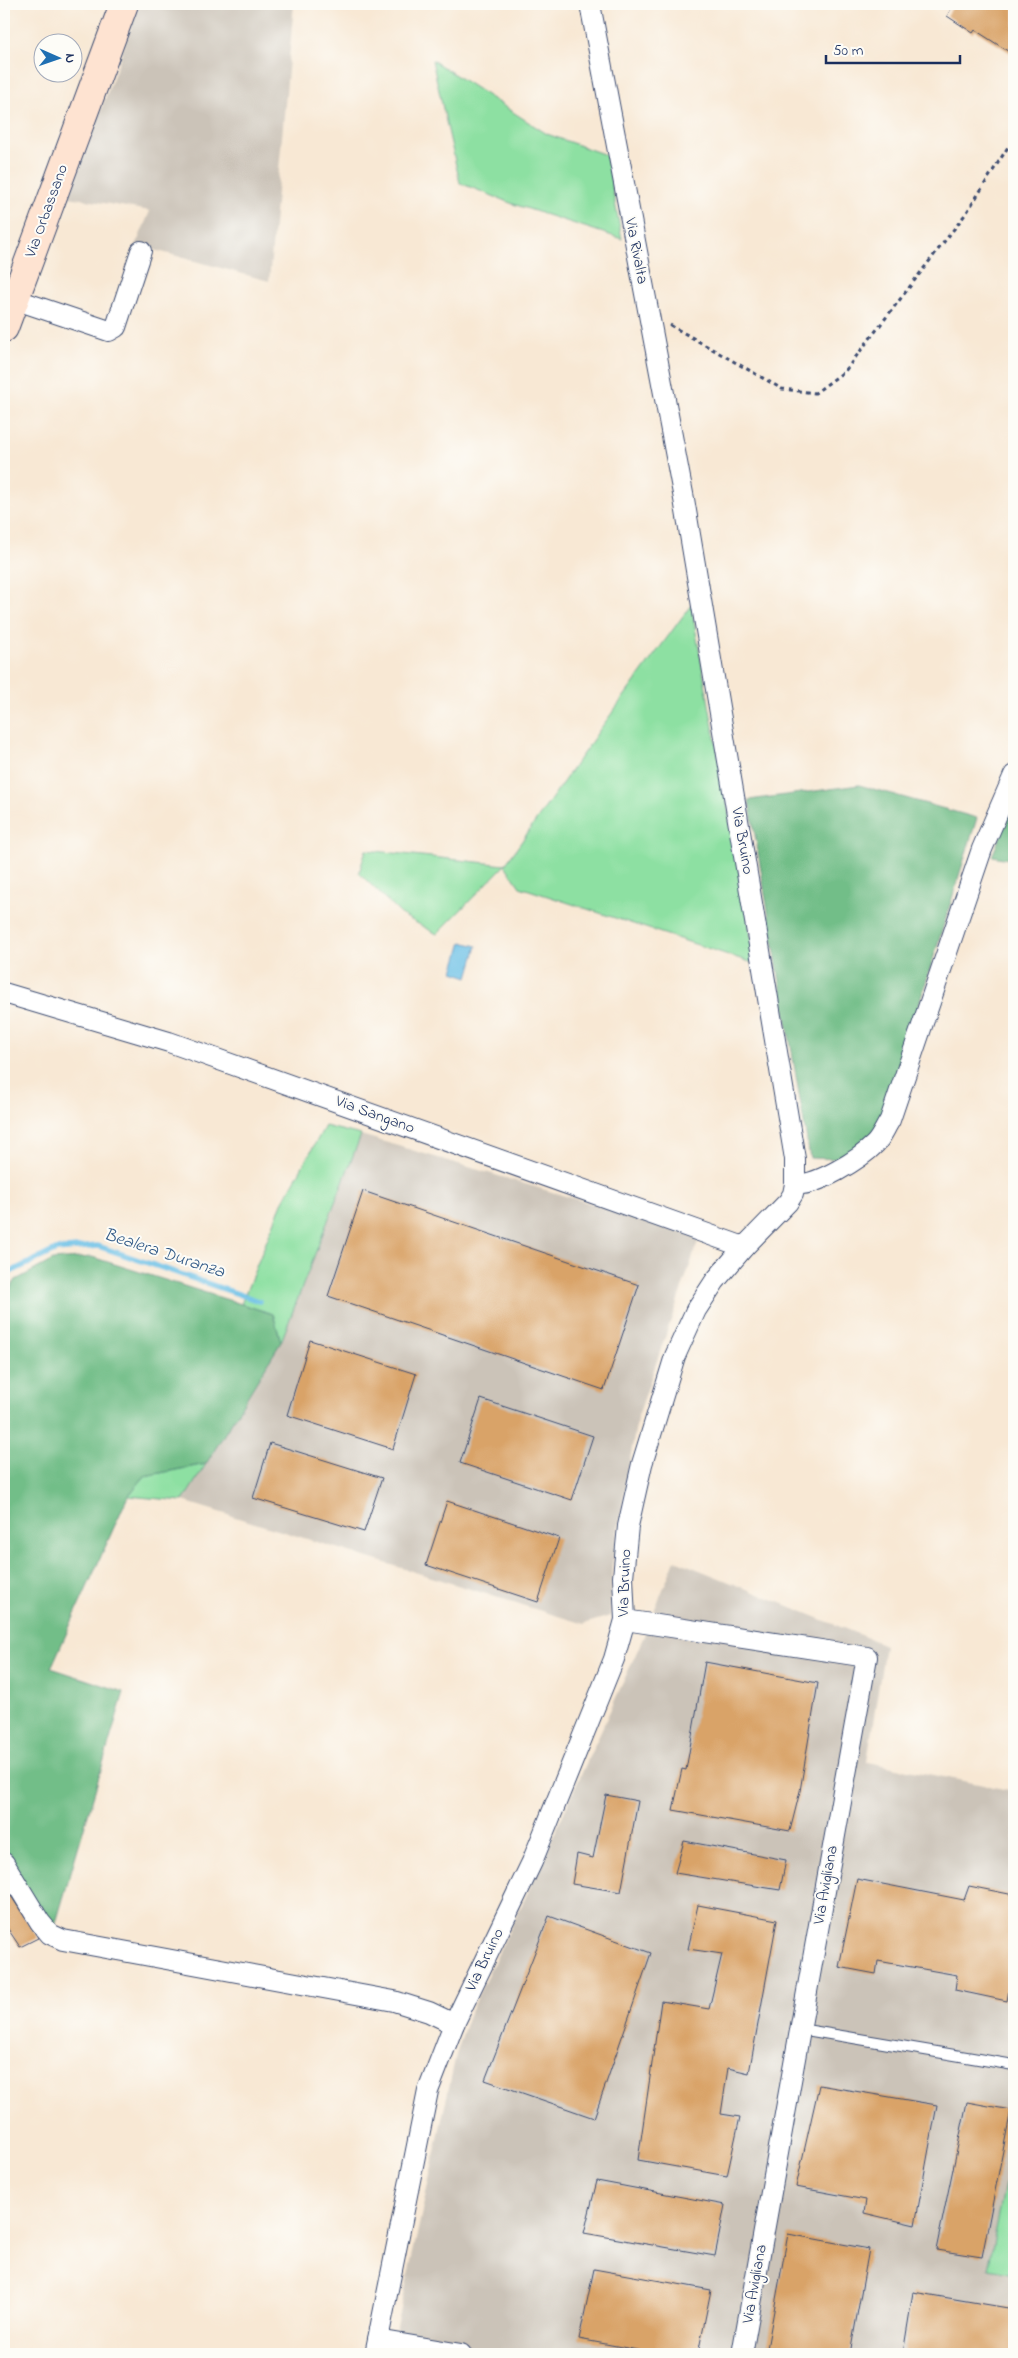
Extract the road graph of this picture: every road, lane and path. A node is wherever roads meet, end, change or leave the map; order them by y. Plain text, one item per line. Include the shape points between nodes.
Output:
1 (124, 4) edge
2 (590, 4) edge
3 (1008, 147) dead end
4 (141, 252) dead end
5 (14, 300) junction
6 (648, 312) junction
7 (4, 328) edge
8 (684, 499) joint
9 (1014, 775) edge
10 (4, 993) edge
11 (795, 1184) junction
12 (744, 1246) junction
13 (625, 1620) junction
14 (4, 1863) edge
15 (454, 2024) junction
16 (800, 2029) junction
17 (1014, 2065) edge
18 (377, 2347) edge
19 (461, 2354) edge
20 (742, 2354) edge

1 - 5 main road, Via Orbassano
2 - 6 street, Via Rivalta
3 - 6 path via 967,212 845,372 815,393 782,389
4 - 5 street via 116,327 109,331
5 - 7 main road, Via Orbassano
6 - 8 street, Via Rivalta
8 - 11 street, Via Bruino via 795,1159
9 - 11 street via 982,849 890,1120 875,1144 846,1165 805,1186
10 - 12 street, Via Sangano via 169,1042
11 - 12 street, Via Bruino via 788,1202
12 - 13 street, Via Bruino via 696,1310 675,1356 642,1464 628,1526 623,1577
13 - 15 street, Via Bruino via 614,1659 532,1862
13 - 16 street, Via Avigliana via 867,1657
14 - 15 street via 40,1922 50,1934 63,1940 394,2001
15 - 18 street, Via Bruino via 428,2090
16 - 17 lane
16 - 20 street, Via Avigliana
18 - 19 street

